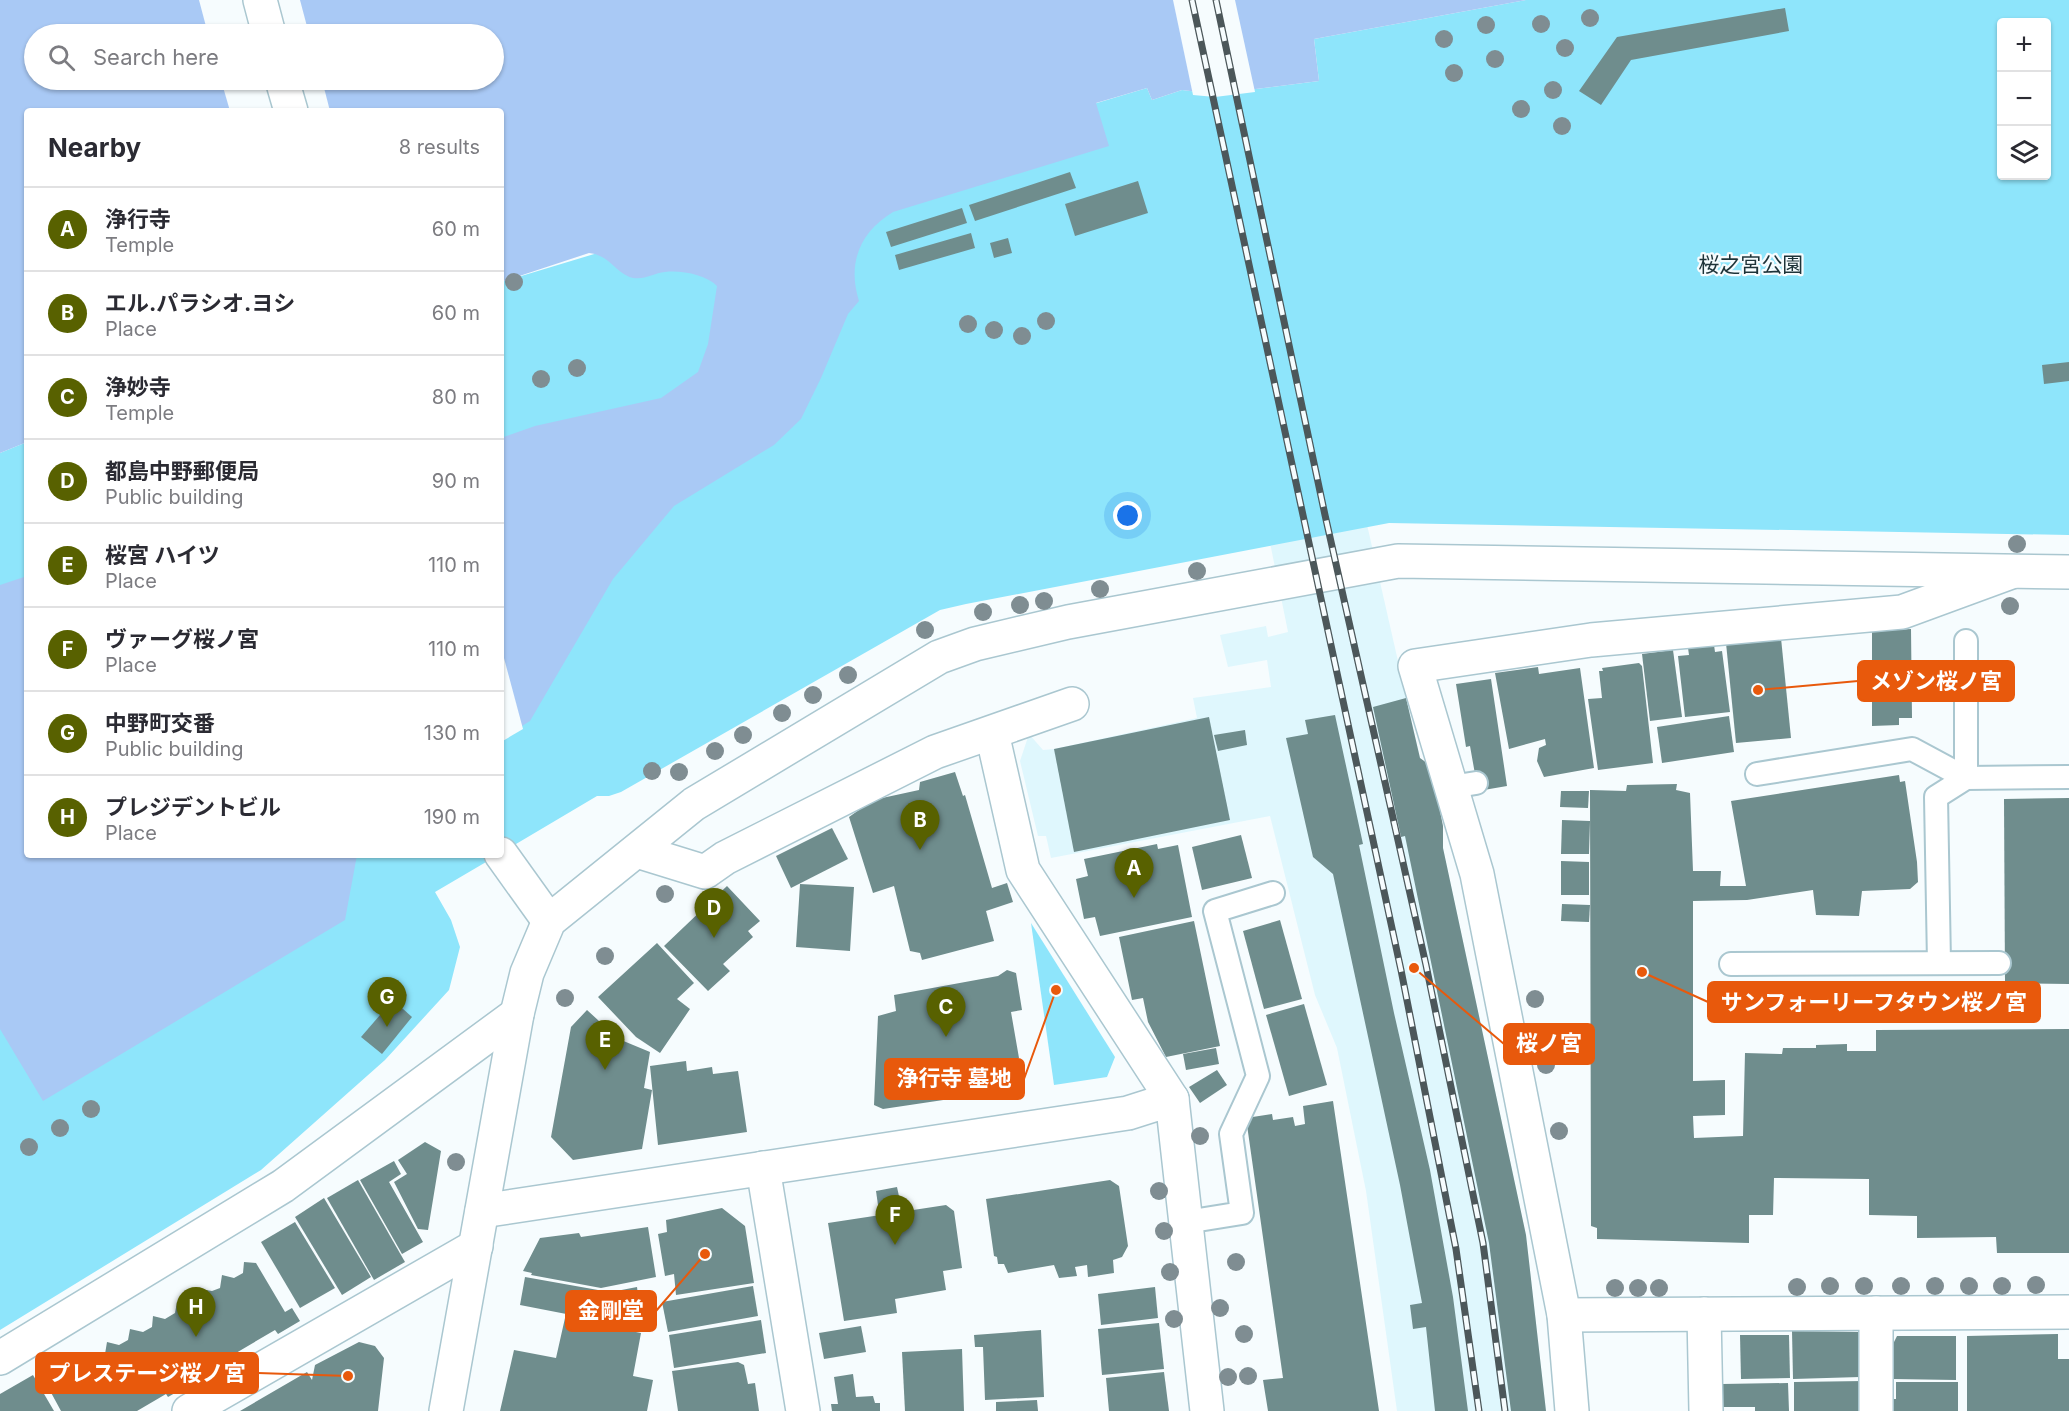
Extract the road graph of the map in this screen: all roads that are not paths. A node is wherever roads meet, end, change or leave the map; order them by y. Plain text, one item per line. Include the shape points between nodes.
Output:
1 (260, 0) edge
2 (266, 24) edge
3 (285, 90) edge
4 (290, 108) edge
5 (2013, 571) junction
6 (2069, 572) edge
7 (1966, 642) dead end
8 (1072, 704) dead end
9 (992, 733) junction
10 (1756, 774) dead end
11 (2069, 777) edge
12 (1966, 778) junction
13 (637, 851) junction
14 (504, 858) edge
15 (1273, 893) dead end
16 (549, 921) junction
17 (1939, 963) junction
18 (1999, 963) dead end
19 (1731, 964) dead end
20 (517, 1014) junction
21 (1172, 1099) junction
22 (763, 1168) junction
23 (482, 1211) junction
24 (1186, 1222) junction
25 (476, 1246) junction
26 (2069, 1312) edge
27 (1876, 1313) junction
28 (1704, 1314) junction
29 (1564, 1315) junction
30 (0, 1358) edge
31 (189, 1411) edge
32 (446, 1411) edge
33 (803, 1411) edge
34 (1207, 1411) edge
35 (1572, 1411) edge
36 (1706, 1411) edge
37 (1876, 1411) edge

1 - 2 street
3 - 4 street
5 - 6 street
5 - 13 street via 1398,561 1068,622 975,644 939,657 694,804
5 - 29 street via 1902,612 1590,640 1415,666 1463,785
7 - 12 lane
8 - 9 street
9 - 13 street via 935,752 725,858 705,872
9 - 21 street via 1023,870
10 - 12 lane via 1912,749
11 - 12 lane
12 - 17 lane via 1936,797
13 - 16 street
14 - 16 street
15 - 24 lane via 1215,910 1258,1076 1231,1134 1242,1213
16 - 20 street via 527,973
17 - 18 lane
17 - 19 lane
20 - 23 street
20 - 30 street via 283,1186
21 - 22 street via 1128,1113
21 - 24 street
22 - 23 street
22 - 33 street
23 - 25 street
24 - 34 street
25 - 31 street
25 - 32 street
26 - 27 street
27 - 28 street
27 - 37 street
28 - 29 street
28 - 36 street
29 - 35 street

